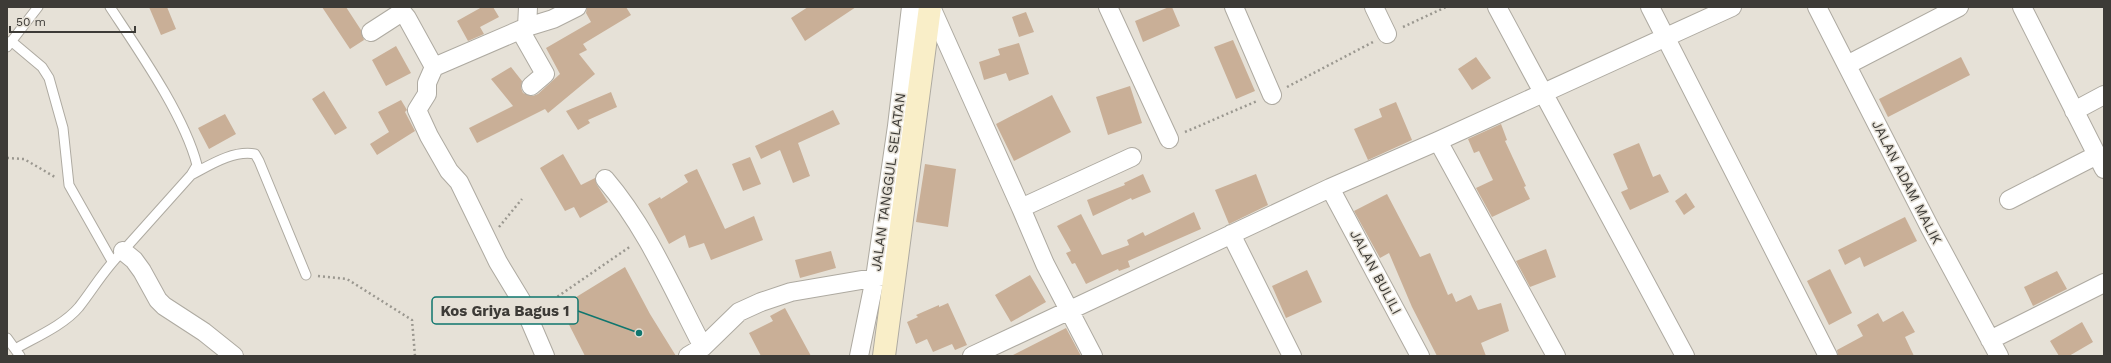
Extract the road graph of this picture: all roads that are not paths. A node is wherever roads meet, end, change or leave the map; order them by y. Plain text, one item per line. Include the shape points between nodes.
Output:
1 (38, 7) edge
2 (110, 7) edge
3 (528, 7) edge
4 (577, 7) edge
5 (910, 7) edge
6 (930, 7) edge
7 (1108, 7) edge
8 (1234, 7) edge
9 (1374, 7) edge
10 (1497, 7) edge
11 (1650, 7) edge
12 (1732, 7) edge
13 (1817, 7) edge
14 (1959, 7) edge
15 (2022, 7) edge
16 (524, 29) junction
17 (371, 32) dead end
18 (1387, 34) road end
19 (1666, 37) junction
20 (9, 44) edge
21 (1846, 65) junction
22 (434, 67) junction
23 (531, 86) dead end
24 (1545, 93) junction
25 (1272, 95) road end
26 (2104, 95) edge
27 (2074, 111) junction
28 (1169, 139) road end
29 (1438, 141) junction
30 (1132, 156) dead end
31 (2100, 162) edge
32 (191, 175) junction
33 (605, 179) dead end
34 (1330, 188) junction
35 (2009, 200) dead end
36 (1021, 208) junction
37 (1231, 234) junction
38 (117, 256) junction
39 (306, 275) road end
40 (885, 276) junction
41 (2104, 283) edge
42 (1069, 311) junction
43 (7, 338) edge
44 (1990, 340) junction
45 (18, 352) edge
46 (696, 352) edge
47 (234, 356) edge
48 (545, 356) edge
49 (858, 356) edge
50 (884, 356) edge
51 (972, 356) edge
52 (1093, 356) edge
53 (1292, 356) edge
54 (1420, 356) edge
55 (1556, 356) edge
56 (1685, 356) edge
57 (1828, 356) edge
58 (1998, 356) edge

1 - 20 lane
2 - 32 lane via 162,91 186,136 197,165
3 - 16 street
4 - 16 street
5 - 40 street, JALAN TANGGUL SELATAN
6 - 36 street
6 - 40 street, JALAN TANGGUL SELATAN via 914,117
7 - 28 street
8 - 25 street
9 - 18 street
10 - 24 street
11 - 19 street
12 - 19 street
13 - 21 street, JALAN ADAM MALIK
14 - 21 street
15 - 27 street
16 - 22 street
16 - 23 street via 545,74
17 - 22 street via 402,12
19 - 24 street
19 - 57 street
20 - 38 lane via 42,68 49,78 63,128 70,185
21 - 44 street, JALAN ADAM MALIK
22 - 48 street via 427,83 427,94 417,110 449,171 459,182 487,241 520,300
24 - 29 street
24 - 56 street
26 - 27 street
27 - 31 street
29 - 34 street
29 - 55 street
30 - 36 street
31 - 35 street
32 - 38 lane
32 - 39 lane via 218,161 248,153 255,154
33 - 46 street via 646,236
34 - 37 street
34 - 54 street, JALAN BULILI
36 - 42 street
37 - 42 street
37 - 53 street
38 - 45 lane via 71,315
38 - 47 street via 134,260 164,306 204,332
40 - 46 street via 791,292 761,302 739,312
40 - 49 street, JALAN TANGGUL SELATAN
40 - 50 street, JALAN TANGGUL SELATAN
41 - 44 street
42 - 51 street
42 - 52 street
43 - 45 lane
44 - 58 street, JALAN ADAM MALIK

